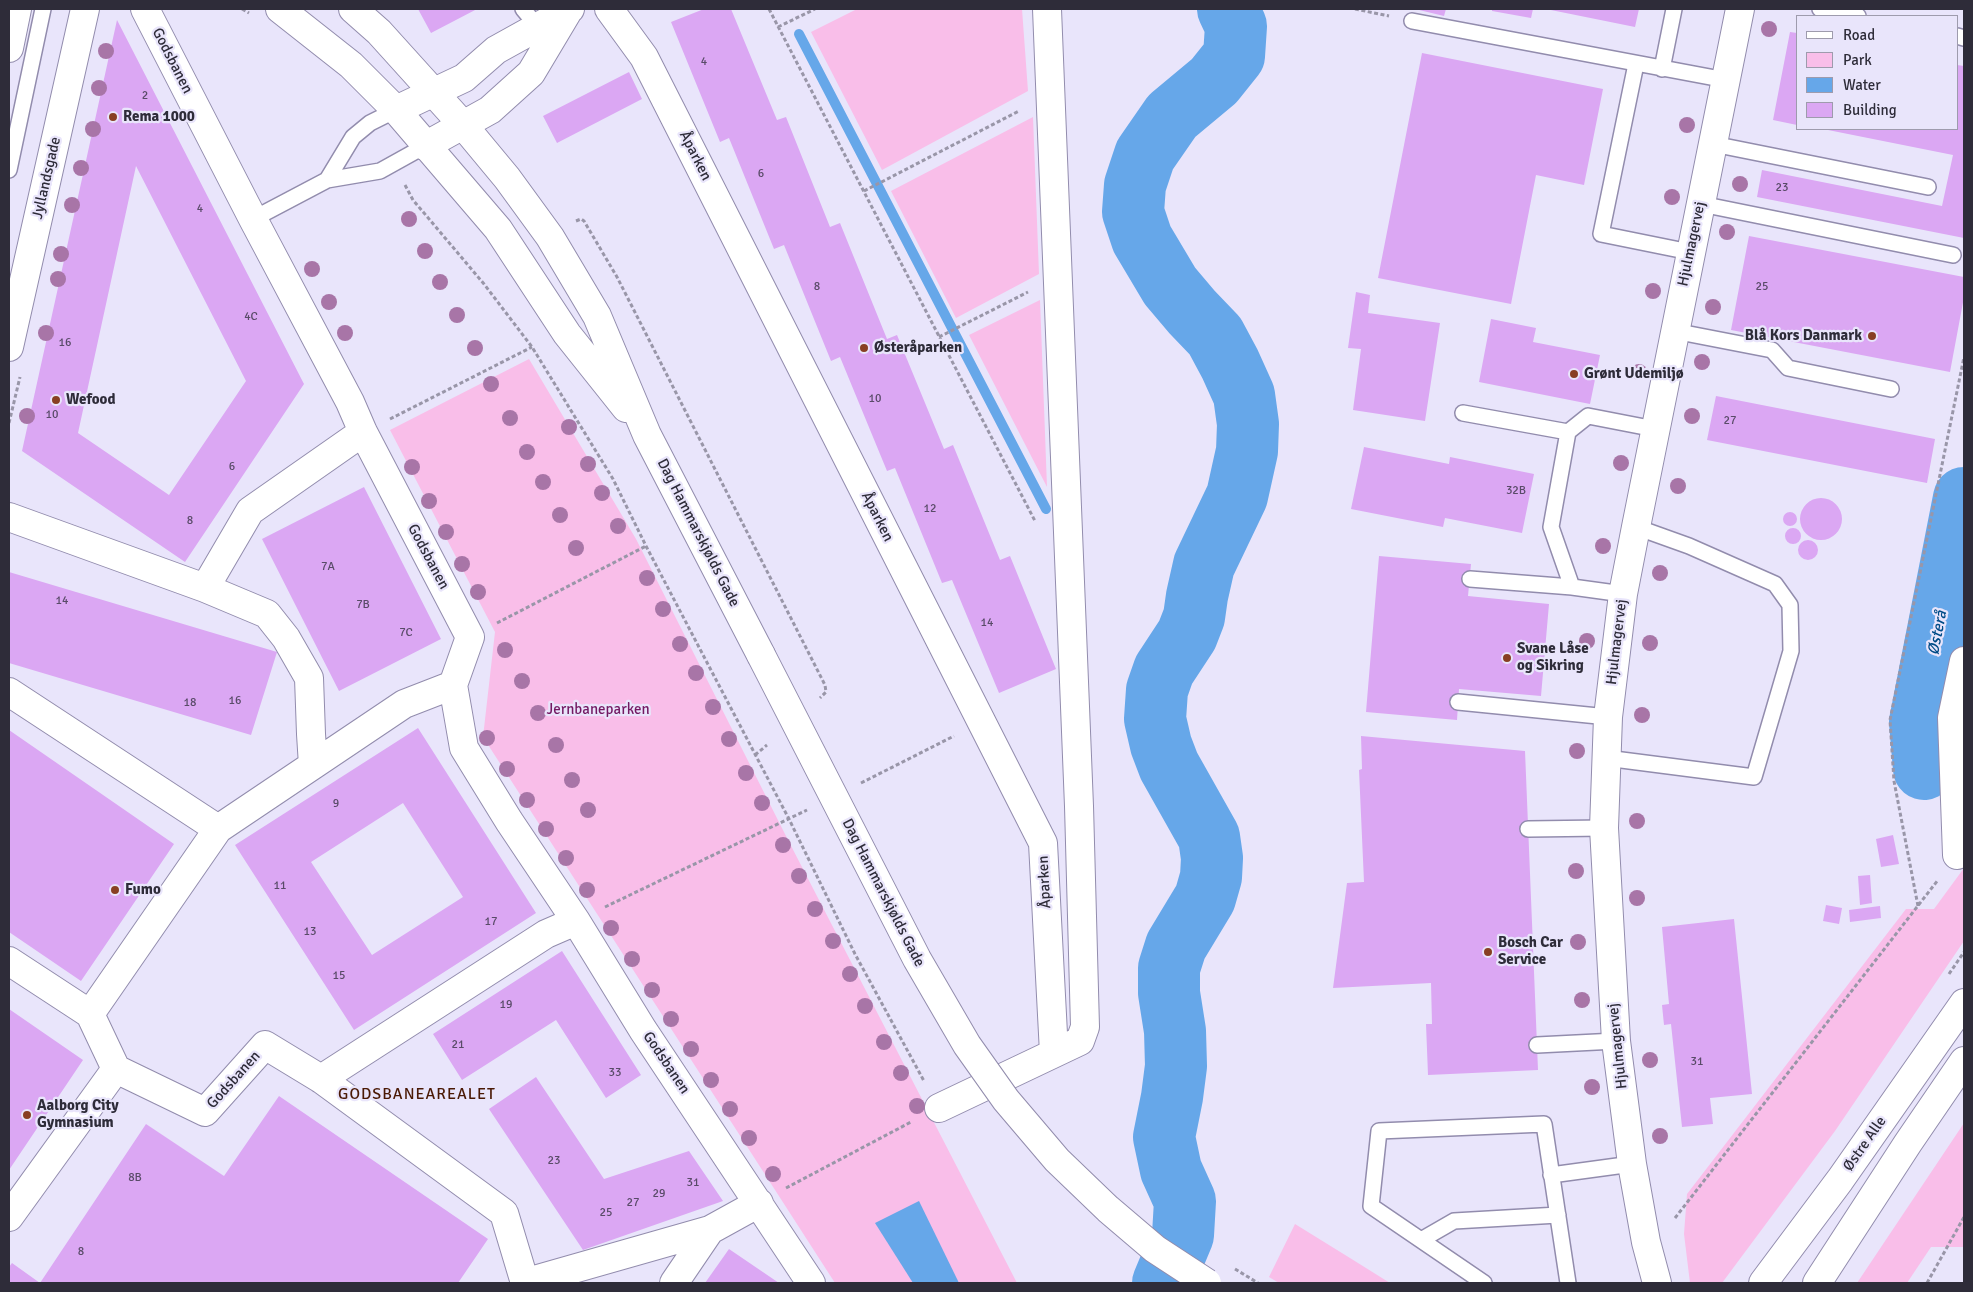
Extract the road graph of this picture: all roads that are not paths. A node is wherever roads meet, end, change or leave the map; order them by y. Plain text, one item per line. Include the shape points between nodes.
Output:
1 (17, 9) edge
2 (43, 9) edge
3 (86, 9) edge
4 (145, 9) edge
5 (280, 9) edge
6 (353, 9) edge
7 (609, 9) edge
8 (1047, 9) edge
9 (1674, 9) edge
10 (1740, 9) edge
11 (1820, 9) edge
12 (569, 10) edge
13 (1853, 15) edge
14 (531, 18) edge
15 (1412, 21) road end
16 (9, 48) edge
17 (1636, 64) junction
18 (1662, 69) junction
19 (1726, 80) junction
20 (435, 92) junction
21 (396, 110) junction
22 (464, 125) junction
23 (1713, 144) junction
24 (426, 146) junction
25 (9, 170) edge
26 (327, 180) junction
27 (1928, 187) dead end
28 (1701, 204) junction
29 (253, 219) junction
30 (1690, 252) junction
31 (1953, 254) dead end
32 (1674, 331) junction
33 (9, 347) edge
34 (1891, 389) dead end
35 (1463, 413) dead end
36 (1655, 429) junction
37 (363, 432) junction
38 (1568, 432) junction
39 (648, 435) junction
40 (9, 517) edge
41 (1636, 527) junction
42 (1470, 579) dead end
43 (1572, 587) junction
44 (205, 588) junction
45 (1623, 594) junction
46 (1964, 661) edge
47 (453, 685) junction
48 (9, 692) edge
49 (1458, 702) dead end
50 (1608, 717) junction
51 (1606, 758) junction
52 (313, 765) junction
53 (1604, 828) junction
54 (218, 829) junction
55 (1528, 829) dead end
56 (1957, 855) road end
57 (576, 921) junction
58 (9, 960) edge
59 (1964, 1003) edge
60 (90, 1014) junction
61 (1616, 1041) junction
62 (1536, 1045) dead end
63 (1054, 1053) junction
64 (1964, 1061) edge
65 (116, 1069) junction
66 (320, 1080) junction
67 (938, 1108) road end
68 (1632, 1164) junction
69 (1551, 1175) junction
70 (759, 1203) junction
71 (12, 1206) edge
72 (1558, 1214) junction
73 (710, 1230) junction
74 (1422, 1240) junction
75 (524, 1283) edge
76 (674, 1283) edge
77 (811, 1283) edge
78 (1207, 1283) edge
79 (1484, 1283) edge
80 (1568, 1283) edge
81 (1657, 1283) edge
82 (1763, 1283) edge
83 (1817, 1283) edge

1 - 16 street
2 - 25 lane
3 - 33 street, Jyllandsgade
4 - 29 street, Godsbanen
5 - 21 street, Dag Hammarskjølds Gade via 351,66
6 - 20 street, Dag Hammarskjølds Gade
7 - 63 street, Åparken via 644,57 1043,844
8 - 63 street via 1085,1027 1080,1041
9 - 18 lane
10 - 19 street, Hjulmagervej
11 - 13 lane
12 - 14 street
12 - 22 street via 531,73 490,110
14 - 20 street via 464,78
15 - 17 lane
17 - 18 lane
17 - 30 lane via 1601,234
18 - 19 lane
19 - 23 street, Hjulmagervej
20 - 21 street
20 - 22 street, Dag Hammarskjølds Gade
21 - 24 street, Dag Hammarskjølds Gade
21 - 26 lane via 370,123 353,137
22 - 24 street
22 - 39 street, Dag Hammarskjølds Gade via 550,237 597,316
23 - 27 lane
23 - 28 street, Hjulmagervej
24 - 26 lane via 380,171
24 - 39 street, Dag Hammarskjølds Gade via 498,229 566,334
26 - 29 lane
28 - 30 street, Hjulmagervej
28 - 31 lane
29 - 37 street, Godsbanen
30 - 32 street, Hjulmagervej
32 - 34 lane via 1772,350 1788,368
32 - 36 street, Hjulmagervej
35 - 38 lane
36 - 38 lane via 1588,416
36 - 41 street, Hjulmagervej
37 - 44 street via 250,511
37 - 47 street, Godsbanen via 470,637
38 - 43 lane via 1551,527
39 - 78 street, Dag Hammarskjølds Gade, bridge via 917,959 967,1045 1006,1100 1057,1160 1148,1243
40 - 44 street
41 - 45 street, Hjulmagervej
41 - 51 lane via 1775,584 1790,605 1791,651 1754,777
42 - 43 lane
43 - 45 lane
44 - 52 street via 267,614 286,638 310,678
45 - 50 street, Hjulmagervej
46 - 56 street via 1952,718
47 - 52 street via 404,704
47 - 57 street, Godsbanen via 464,748
48 - 54 street
49 - 50 lane
50 - 51 street, Hjulmagervej
51 - 53 street, Hjulmagervej
52 - 54 street
53 - 55 lane
53 - 61 street, Hjulmagervej
54 - 60 street
57 - 66 street via 546,934
57 - 70 street, Godsbanen via 643,1030
58 - 60 street
59 - 82 street, Østre Alle
60 - 65 street
61 - 62 lane
61 - 68 street, Hjulmagervej
63 - 67 street
64 - 83 street
65 - 66 street, Godsbanen via 205,1112 265,1045
65 - 71 street
66 - 75 street, Godsbanen via 504,1214
68 - 69 lane
68 - 81 street, Hjulmagervej
69 - 72 lane
69 - 74 lane via 1544,1124 1379,1131 1371,1206
70 - 73 street, Godsbanen
70 - 77 street, Godsbanen
72 - 74 lane via 1454,1221
72 - 80 lane
73 - 75 street, Godsbanen
73 - 76 street, Godsbanen
74 - 79 lane

